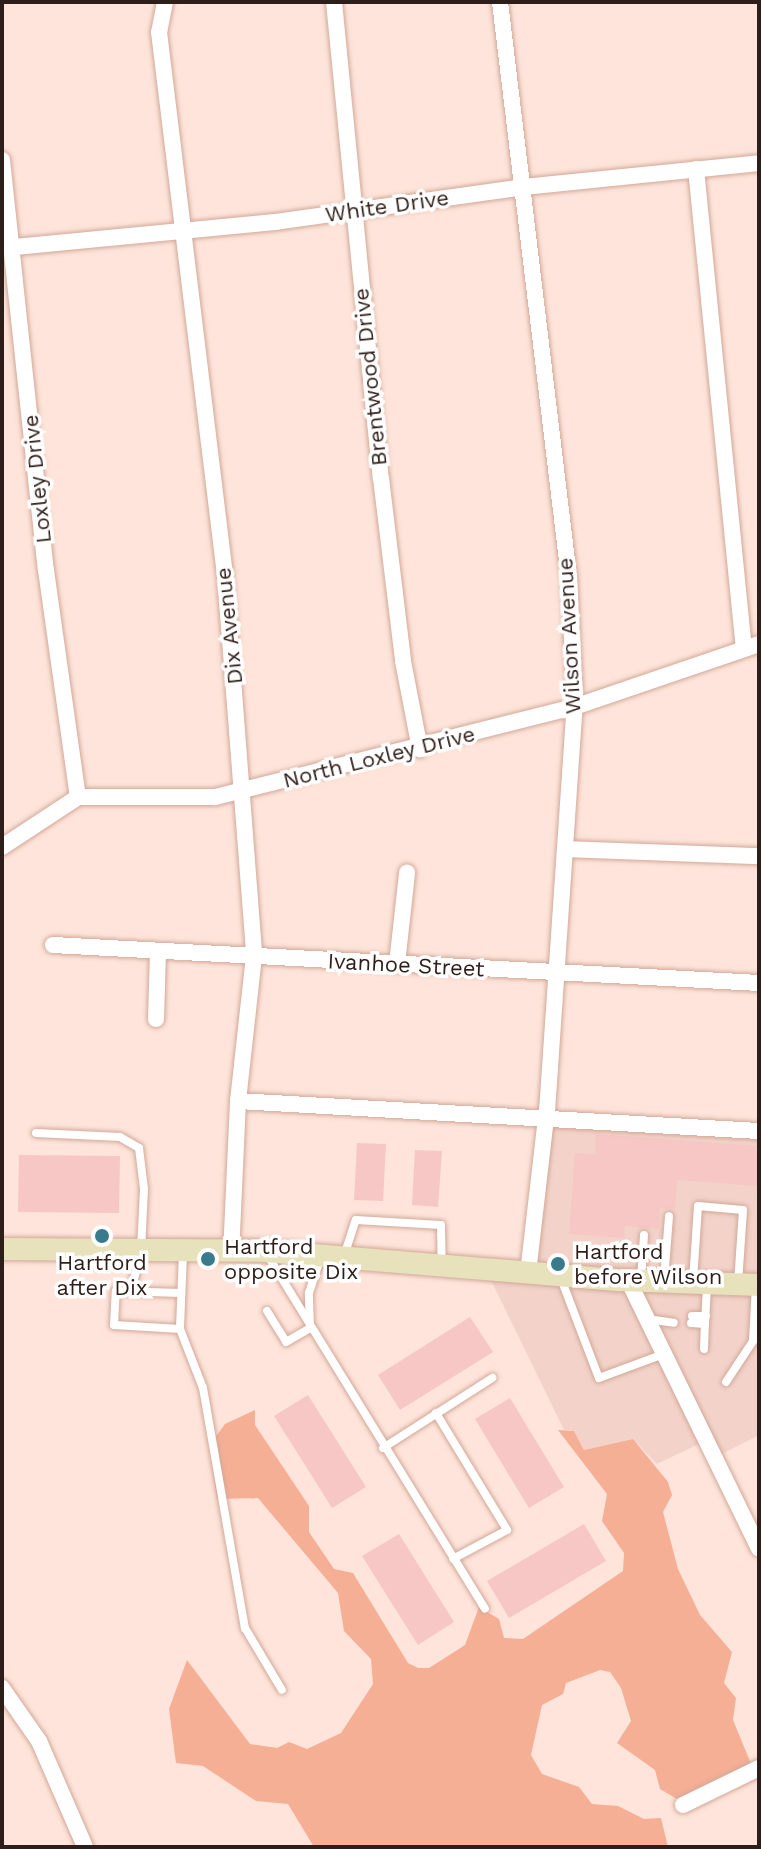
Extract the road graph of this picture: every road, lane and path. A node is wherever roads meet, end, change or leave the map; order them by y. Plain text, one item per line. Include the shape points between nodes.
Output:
1 (165, 2) edge
2 (334, 2) edge
3 (500, 2) edge
4 (2, 160) edge
5 (759, 163) edge
6 (696, 169) junction
7 (524, 187) junction
8 (354, 210) junction
9 (185, 230) junction
10 (15, 247) junction
11 (752, 646) edge
12 (574, 707) junction
13 (420, 749) junction
14 (245, 789) junction
15 (78, 797) junction
16 (2, 847) edge
17 (565, 849) junction
18 (759, 856) edge
19 (407, 873) dead end
20 (53, 945) dead end
21 (158, 951) junction
22 (254, 956) junction
23 (397, 964) junction
24 (556, 973) junction
25 (759, 983) edge
26 (156, 1019) dead end
27 (238, 1101) junction
28 (546, 1118) junction
29 (759, 1131) edge
30 (36, 1133) dead end
31 (669, 1216) dead end
32 (644, 1235) dead end
33 (2, 1249) edge
34 (141, 1251) junction
35 (265, 1251) junction
36 (183, 1252) junction
37 (231, 1253) junction
38 (334, 1255) junction
39 (442, 1265) junction
40 (528, 1273) junction
41 (559, 1275) junction
42 (634, 1280) junction
43 (664, 1281) junction
44 (700, 1283) junction
45 (751, 1285) edge
46 (131, 1291) junction
47 (181, 1293) junction
48 (267, 1311) dead end
49 (647, 1319) junction
50 (673, 1319) dead end
51 (692, 1319) dead end
52 (705, 1320) junction
53 (310, 1328) junction
54 (180, 1329) junction
55 (704, 1349) dead end
56 (664, 1354) junction
57 (492, 1378) dead end
58 (726, 1382) dead end
59 (436, 1413) junction
60 (383, 1448) junction
61 (759, 1549) edge
62 (453, 1559) junction
63 (485, 1609) dead end
64 (2, 1688) edge
65 (282, 1690) dead end
66 (759, 1768) edge
67 (683, 1805) dead end
68 (85, 1847) edge

1 - 9 street, Dix Avenue via 159,32
2 - 8 street, Brentwood Drive
3 - 7 street, Wilson Avenue
4 - 10 street, Loxley Drive
5 - 6 street, White Drive
6 - 7 street, White Drive
6 - 11 street
7 - 8 street, White Drive
7 - 12 street, Wilson Avenue via 569,577
8 - 9 street, White Drive
8 - 13 street, Brentwood Drive via 403,661
9 - 10 street, White Drive
9 - 14 street, Dix Avenue
10 - 15 street, Loxley Drive via 46,570
11 - 12 street, North Loxley Drive
12 - 13 street, North Loxley Drive
12 - 17 street, Wilson Avenue
13 - 14 street, North Loxley Drive
14 - 15 street, North Loxley Drive via 188,800
14 - 22 street, Dix Avenue
15 - 16 street
17 - 18 street
17 - 24 street, Wilson Avenue
19 - 23 street
20 - 21 street, Ivanhoe Street
21 - 22 street, Ivanhoe Street
21 - 26 street
22 - 23 street, Ivanhoe Street
22 - 27 street, Dix Avenue
23 - 24 street, Ivanhoe Street
24 - 25 street, Ivanhoe Street
24 - 28 street, Wilson Avenue
27 - 28 street
27 - 37 street, Dix Avenue
28 - 29 street
28 - 40 street, Wilson Avenue
30 - 34 lane via 132,1141 143,1165
31 - 43 lane
32 - 42 lane
33 - 34 main road
34 - 36 main road
34 - 46 lane
35 - 37 main road
35 - 38 main road
35 - 53 lane
36 - 37 main road
36 - 47 lane
38 - 39 main road
38 - 39 lane via 356,1220 441,1225
38 - 53 lane via 309,1293
39 - 40 main road
40 - 41 main road
41 - 42 main road
41 - 56 lane via 599,1378
42 - 43 main road
42 - 49 street
43 - 44 main road
44 - 45 main road
44 - 45 lane via 698,1206 743,1210
44 - 52 lane
45 - 58 lane via 753,1341
46 - 47 lane
46 - 54 lane via 116,1291 114,1325
47 - 54 lane
48 - 53 lane via 286,1342
49 - 50 lane
49 - 56 street
51 - 52 lane
52 - 55 lane
53 - 60 lane
54 - 65 lane via 203,1388 245,1628
56 - 61 street
57 - 59 lane
59 - 60 lane
59 - 62 lane via 507,1530
60 - 62 lane
62 - 63 lane
64 - 68 street via 39,1741
66 - 67 street

